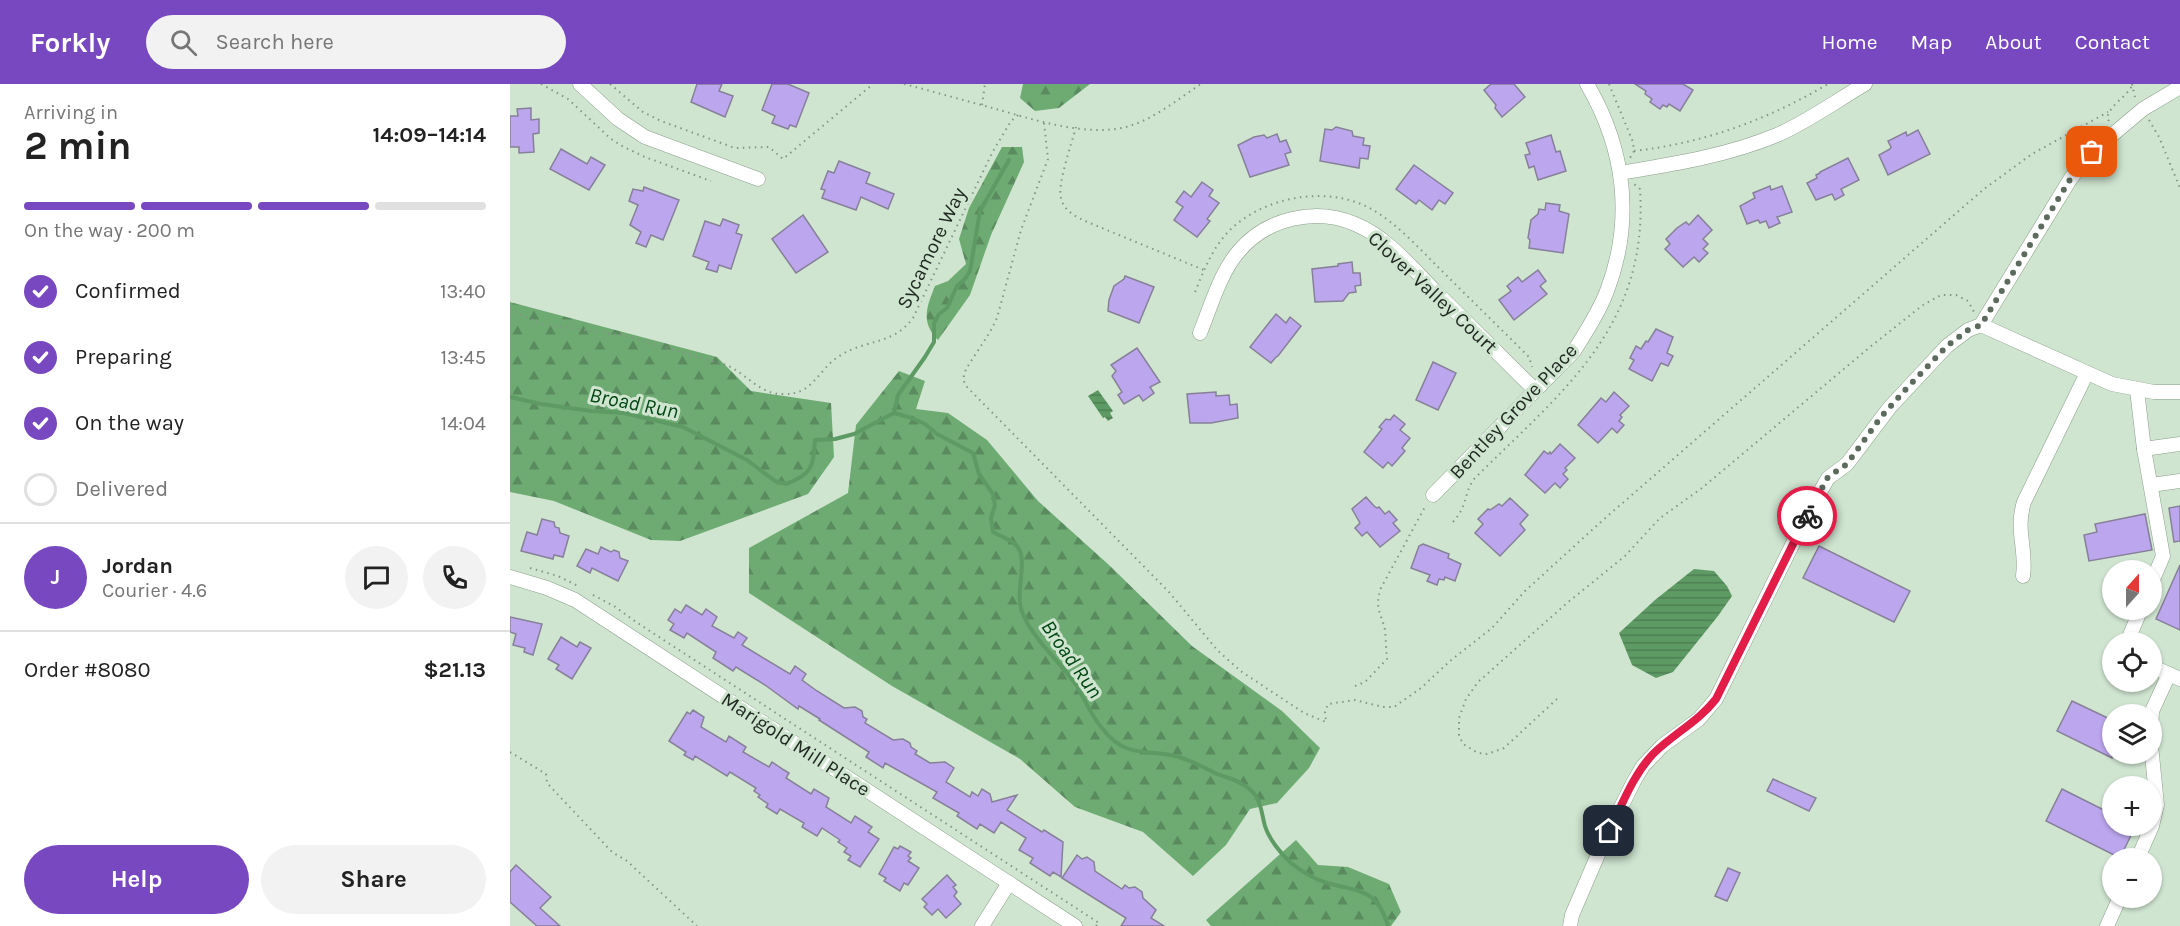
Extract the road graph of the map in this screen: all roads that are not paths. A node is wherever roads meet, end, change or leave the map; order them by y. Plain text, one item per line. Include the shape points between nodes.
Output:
1 (580, 84) edge
2 (1587, 84) edge
3 (1864, 84) edge
4 (2180, 87) edge
5 (1620, 173) junction
6 (758, 179) dead end
7 (1981, 325) junction
8 (1200, 333) dead end
9 (2087, 373) junction
10 (1539, 386) junction
11 (2137, 390) junction
12 (2180, 392) edge
13 (2180, 444) edge
14 (2144, 449) junction
15 (2180, 481) edge
16 (2151, 485) junction
17 (1433, 495) road end
18 (2161, 560) edge
19 (2023, 576) dead end
20 (510, 577) edge
21 (2174, 677) edge
22 (2157, 704) edge
23 (2153, 764) edge
24 (2142, 848) edge
25 (1009, 883) junction
26 (2115, 908) edge
27 (982, 926) edge
28 (1075, 926) edge
29 (1570, 926) edge
30 (2107, 926) edge

1 - 6 street via 618,119 645,137
2 - 5 street, Bentley Grove Place via 1615,147
3 - 5 street via 1778,134 1696,160
4 - 7 street via 2144,109 2092,152 2071,178
5 - 10 street, Bentley Grove Place via 1624,195 1622,223 1607,292 1574,351
7 - 9 street
7 - 29 street via 1947,346 1890,407 1847,464 1828,477 1716,699 1699,719 1651,756 1634,781 1603,843
8 - 10 street, Clover Valley Court via 1228,269 1239,251 1258,234 1280,221 1301,217 1338,219 1360,226 1385,242
9 - 11 street
9 - 19 street via 2024,502 2019,530 2025,562
10 - 17 street, Bentley Grove Place
11 - 12 street
11 - 14 street
13 - 14 street
14 - 16 street
15 - 16 street
16 - 18 street
20 - 25 street, Marigold Mill Place via 575,600
21 - 22 street
23 - 24 street via 2157,805
25 - 27 street
25 - 28 street, Marigold Mill Place
26 - 30 street

